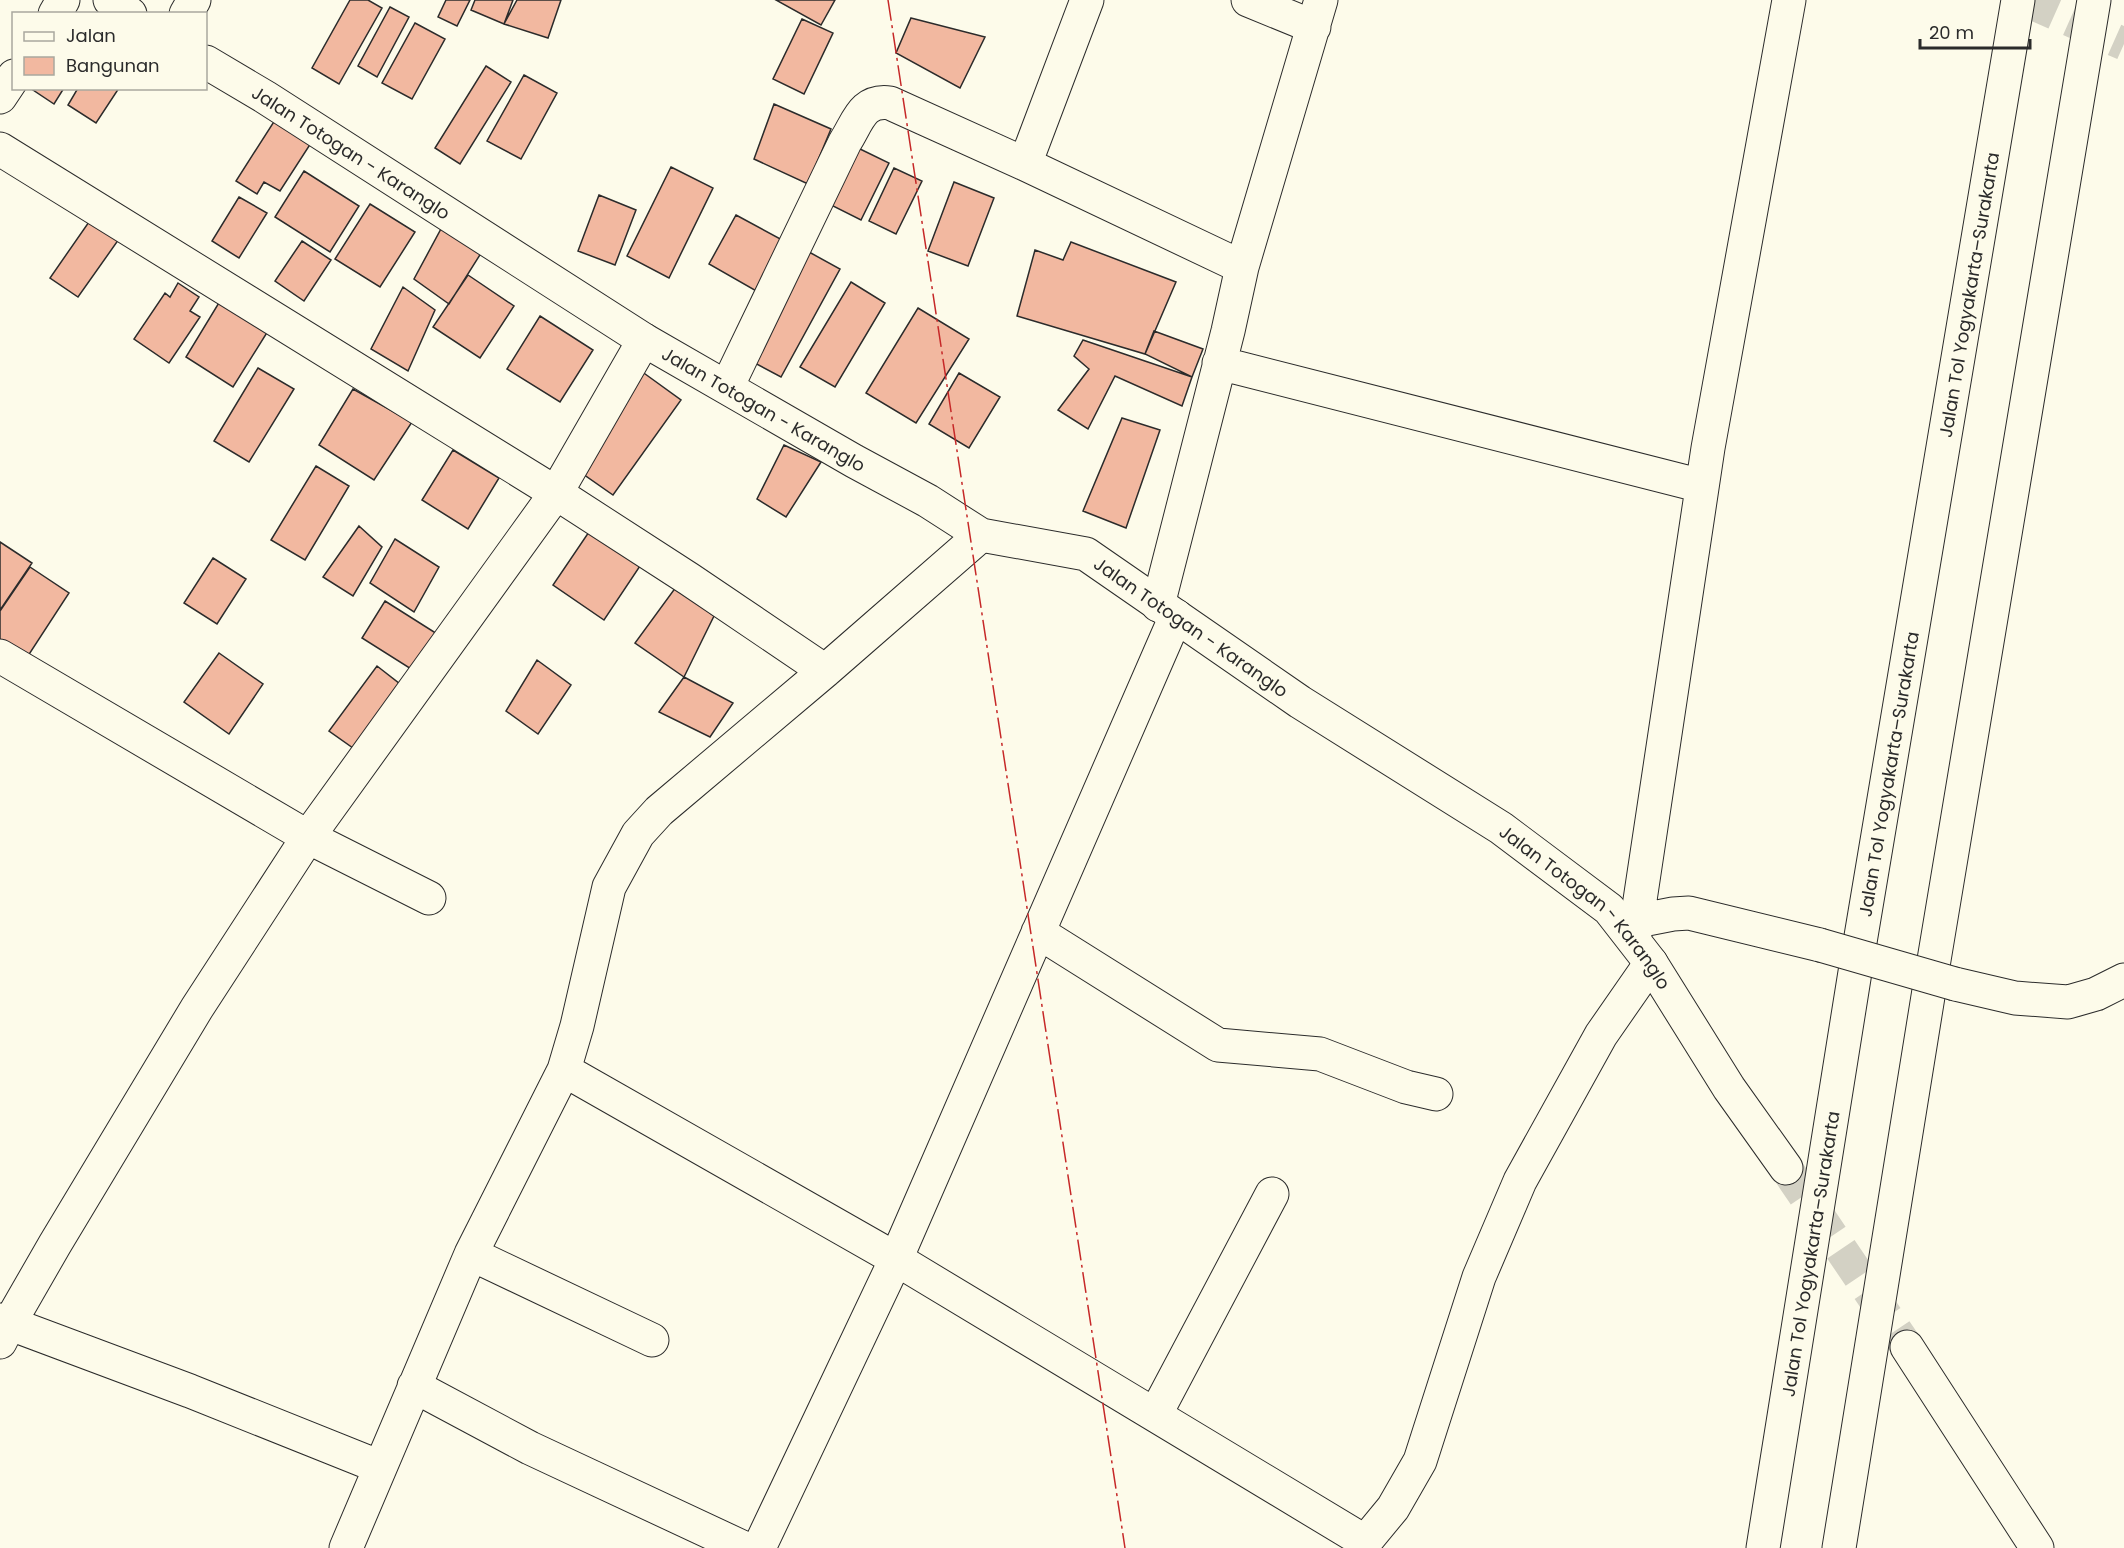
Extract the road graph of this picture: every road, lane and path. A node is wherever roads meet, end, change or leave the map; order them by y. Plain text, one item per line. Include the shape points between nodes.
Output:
1 (110, 0) edge
2 (1087, 0) edge
3 (1248, 0) edge
4 (1789, 0) edge
5 (2018, 0) edge
6 (2094, 0) edge
7 (127, 12) edge
8 (1317, 13) edge
9 (207, 63) edge
10 (12, 79) edge
11 (0, 97) edge
12 (0, 149) edge
13 (1025, 164) junction
14 (1242, 267) junction
15 (644, 340) junction
16 (1219, 363) junction
17 (727, 387) junction
18 (1702, 486) junction
19 (556, 493) junction
20 (981, 535) junction
21 (1167, 610) junction
22 (0, 657) edge
23 (825, 671) junction
24 (308, 837) junction
25 (429, 898) dead end
26 (1038, 932) junction
27 (1641, 941) junction
28 (2124, 980) edge
29 (564, 1070) junction
30 (1436, 1094) dead end
31 (1786, 1168) tunnel mouth
32 (1272, 1194) dead end
33 (471, 1254) junction
34 (896, 1259) junction
35 (3, 1329) edge
36 (652, 1340) dead end
37 (1907, 1347) tunnel mouth
38 (414, 1386) junction
39 (1155, 1415) junction
40 (380, 1467) junction
41 (1362, 1545) edge
42 (346, 1548) edge
43 (744, 1548) edge
44 (759, 1548) edge
45 (1763, 1548) edge
46 (1839, 1548) edge
47 (2037, 1548) edge

1 - 7 main road
2 - 13 main road
3 - 8 main road
4 - 18 main road
5 - 45 main road, Jalan Tol Yogyakarta–Surakarta
6 - 46 main road
8 - 14 main road
9 - 15 main road, Jalan Totogan - Karanglo
10 - 11 main road
12 - 19 main road
13 - 14 main road
13 - 17 main road via 890,103 872,103 845,142
14 - 16 main road
15 - 17 main road, Jalan Totogan - Karanglo
15 - 19 main road
16 - 18 main road
16 - 21 main road
17 - 20 main road, Jalan Totogan - Karanglo
18 - 27 main road
19 - 23 main road
19 - 24 main road
20 - 21 main road, Jalan Totogan - Karanglo via 1086,554
20 - 23 main road
21 - 26 main road
21 - 27 main road, Jalan Totogan - Karanglo via 1300,702 1501,828 1609,909
22 - 24 main road
23 - 29 main road via 659,811 638,834 609,887
24 - 25 main road
24 - 35 main road via 144,1094
26 - 30 main road via 1218,1045 1320,1054 1406,1087
26 - 34 main road
27 - 28 main road, bridge via 1672,914 1689,913 2015,998 2068,1002
27 - 31 main road, Jalan Totogan - Karanglo via 1729,1088
27 - 41 main road via 1601,1035 1520,1181 1479,1276 1420,1461 1393,1508
29 - 33 main road
29 - 34 main road
32 - 39 main road
33 - 36 main road
33 - 38 main road
34 - 39 main road
34 - 44 main road
35 - 40 main road via 190,1391
37 - 47 main road
38 - 40 main road
38 - 43 main road via 530,1448
39 - 41 main road
40 - 42 main road

